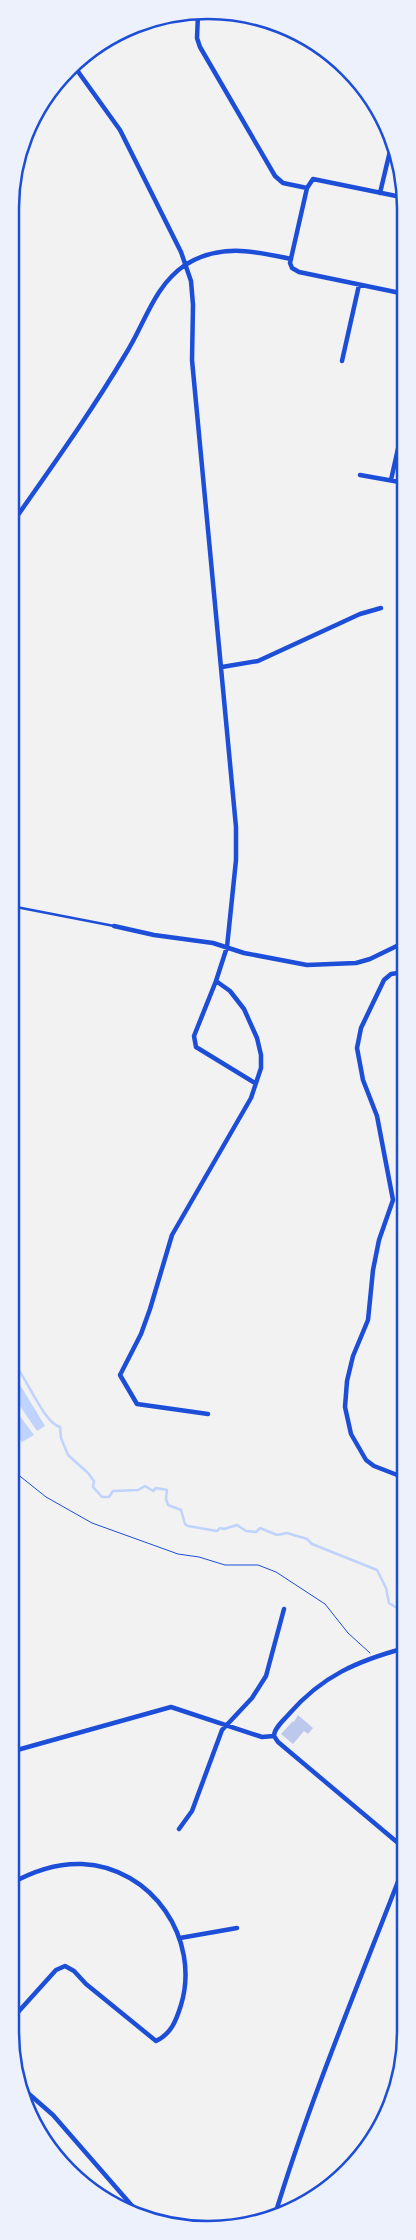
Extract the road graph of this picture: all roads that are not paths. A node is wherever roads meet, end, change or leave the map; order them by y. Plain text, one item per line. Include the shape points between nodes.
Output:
1 (198, 19) edge
2 (78, 71) edge
3 (389, 154) edge
4 (307, 188) junction
5 (380, 193) junction
6 (397, 196) edge
7 (291, 259) junction
8 (186, 265) junction
9 (360, 285) junction
10 (397, 292) edge
11 (342, 361) dead end
12 (397, 453) edge
13 (360, 474) dead end
14 (391, 480) junction
15 (397, 481) edge
16 (19, 513) edge
17 (382, 608) dead end
18 (222, 667) junction
19 (19, 908) edge
20 (114, 926) joint
21 (397, 946) edge
22 (227, 947) junction
23 (397, 973) edge
24 (216, 981) junction
25 (255, 1083) junction
26 (208, 1414) dead end
27 (397, 1475) edge
28 (284, 1609) dead end
29 (397, 1650) edge
30 (227, 1724) junction
31 (274, 1736) junction
32 (19, 1749) edge
33 (179, 1829) dead end
34 (397, 1842) edge
35 (19, 1880) edge
36 (397, 1884) edge
37 (236, 1928) dead end
38 (180, 1938) junction
39 (19, 2011) edge
40 (30, 2094) edge
41 (131, 2205) edge
42 (277, 2208) edge

1 - 4 street via 200,48 260,153 282,183
2 - 8 street via 120,130
3 - 5 street
4 - 5 street via 309,182 317,179
4 - 7 street
5 - 6 street
7 - 8 street via 240,250 210,254
7 - 9 street via 292,268 299,272
8 - 16 street via 158,290 126,354
8 - 18 street via 192,294 192,360
9 - 10 street
9 - 11 street
12 - 14 street
13 - 14 street
14 - 15 street
17 - 18 street via 360,614 258,661
18 - 22 street via 237,839
19 - 20 lane
20 - 22 street
21 - 22 street via 370,959 334,965 290,963
22 - 24 street
23 - 27 street via 384,980 361,1028 357,1048 377,1116 393,1200 378,1240 368,1320 351,1365 345,1407 351,1434 366,1460
24 - 25 street via 230,991 244,1008 257,1038 261,1068
24 - 25 street via 194,1036 196,1047
25 - 26 street via 251,1098 172,1235 141,1334 120,1375 137,1404
28 - 30 street via 272,1661 263,1683
29 - 31 street via 372,1657 335,1674 313,1690 276,1729
30 - 31 street via 262,1737
30 - 32 street via 171,1707
30 - 33 street via 220,1732 192,1811
31 - 34 street
35 - 38 street via 58,1866 84,1864 112,1870 135,1881 153,1896 171,1919
36 - 42 street via 322,2078
37 - 38 street
38 - 39 street via 184,1959 184,1996 172,2027 156,2042 86,1984 74,1970 64,1966 56,1970
40 - 41 street via 53,2115

